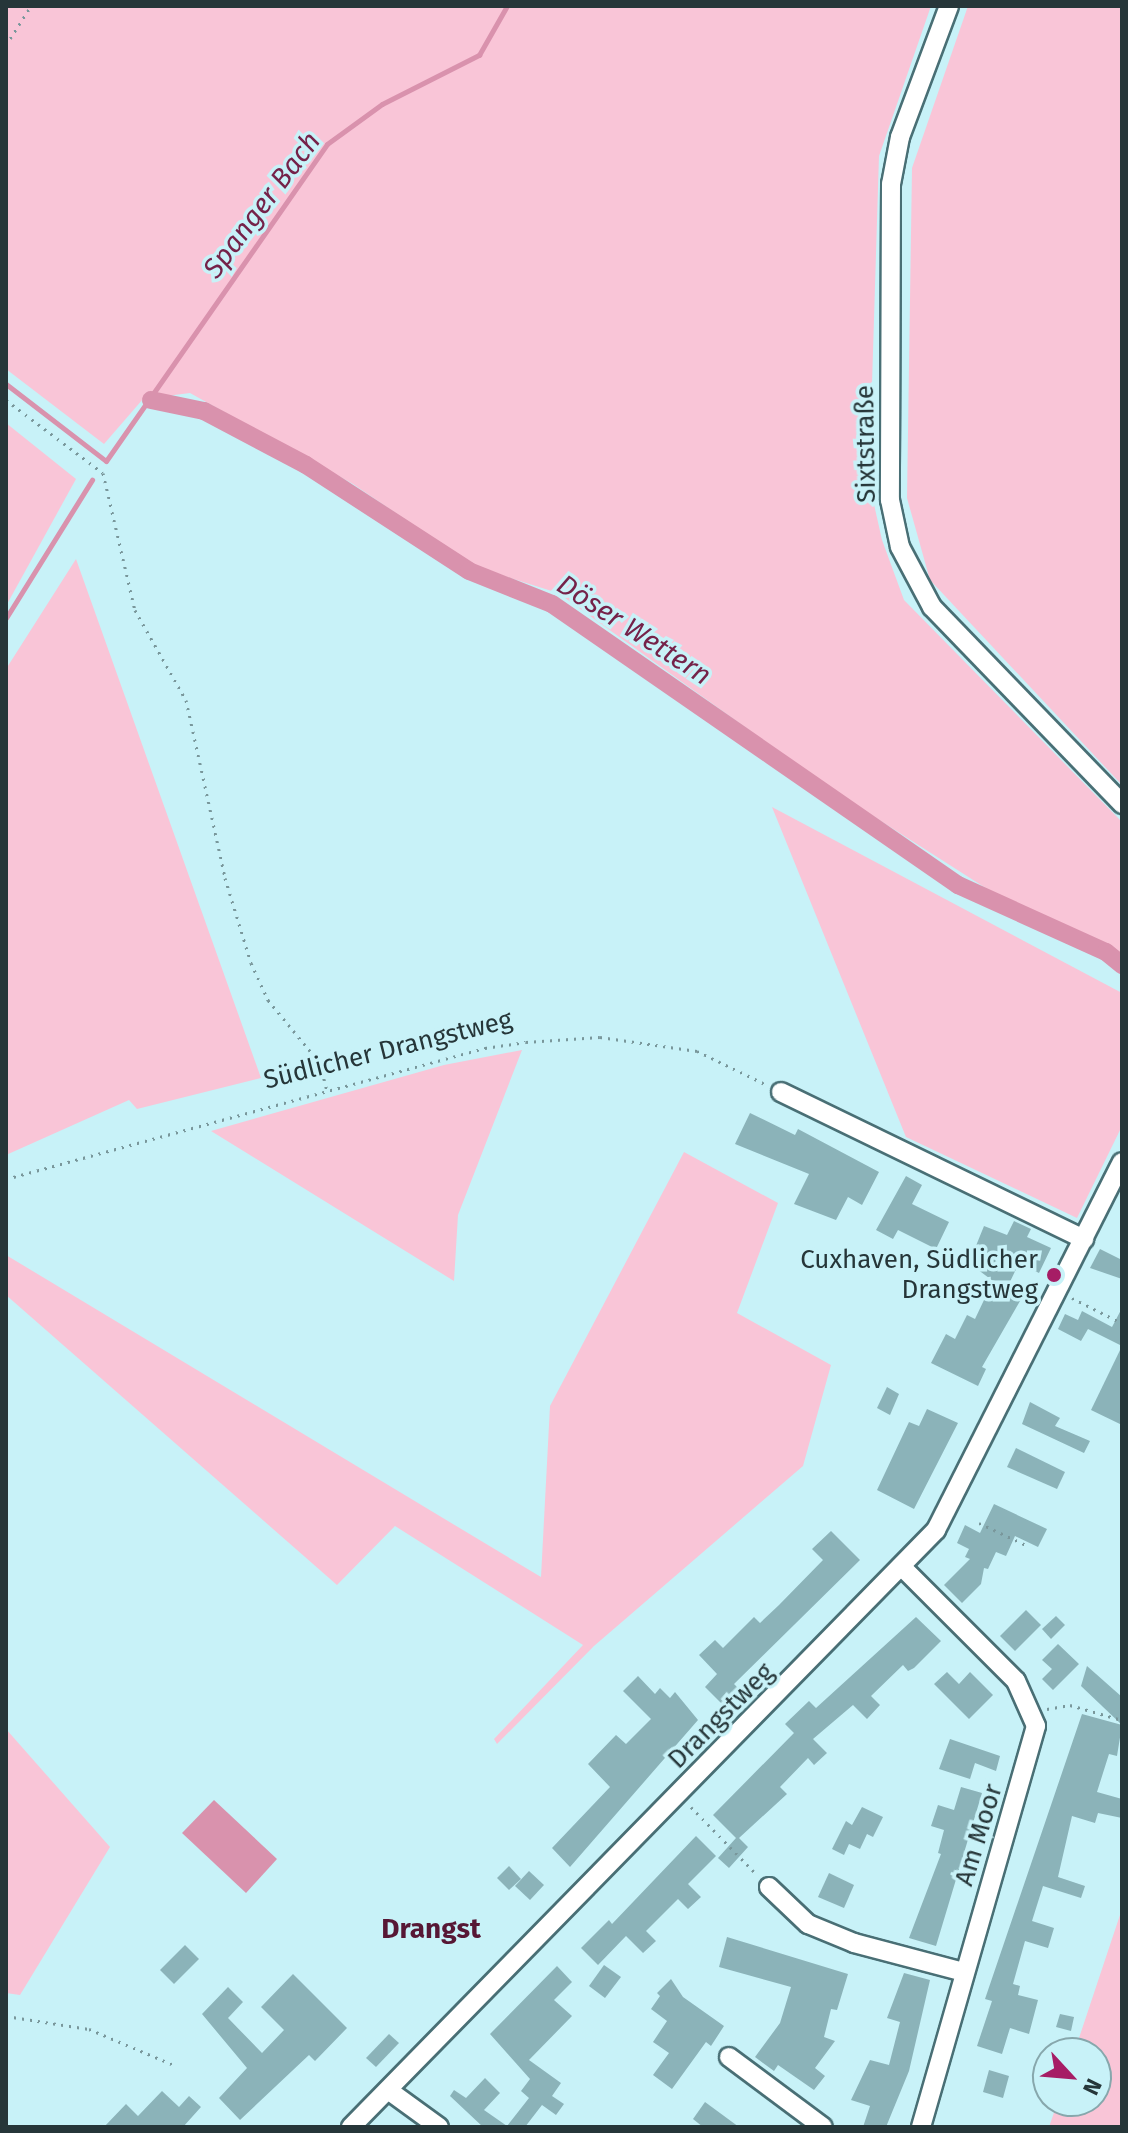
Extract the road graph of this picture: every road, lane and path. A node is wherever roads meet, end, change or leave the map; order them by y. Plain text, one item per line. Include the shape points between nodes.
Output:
1 (31, 6) edge
2 (949, 6) edge
3 (6, 45) edge
4 (6, 400) edge
5 (1122, 804) edge
6 (327, 1091) junction
7 (781, 1092) joint
8 (1122, 1162) edge
9 (6, 1179) edge
10 (1084, 1239) junction
11 (1058, 1290) junction
12 (1122, 1323) edge
13 (979, 1523) dead end
14 (1026, 1545) dead end
15 (904, 1569) junction
16 (1032, 1711) junction
17 (1122, 1720) edge
18 (680, 1795) junction
19 (766, 1884) joint
20 (964, 1972) junction
21 (6, 2016) edge
22 (729, 2057) dead end
23 (172, 2064) dead end
24 (388, 2090) junction
25 (351, 2127) edge
26 (439, 2127) edge
27 (823, 2127) edge
28 (921, 2127) edge

1 - 3 path
2 - 5 street, Sixtstraße via 900,137 891,184 890,500 905,559 932,607
4 - 6 path via 103,473 135,610 186,700 225,878 251,963 268,1000 320,1063
6 - 7 path, Südlicher Drangstweg via 485,1048 600,1037 697,1051
6 - 9 path, Südlicher Drangstweg
7 - 10 street
8 - 10 street, Drangstweg
10 - 11 street, Drangstweg
11 - 12 path
11 - 15 street, Drangstweg via 960,1491
13 - 14 path
15 - 16 street via 1016,1681
15 - 18 street, Drangstweg
16 - 17 path via 1070,1705
16 - 20 street, Am Moor via 1036,1726 1030,1758
18 - 19 path
18 - 24 street, Drangstweg
19 - 20 street via 808,1924 854,1943
20 - 28 street, Am Moor
21 - 23 path via 89,2029
22 - 27 street
24 - 25 street, Drangstweg
24 - 26 street

